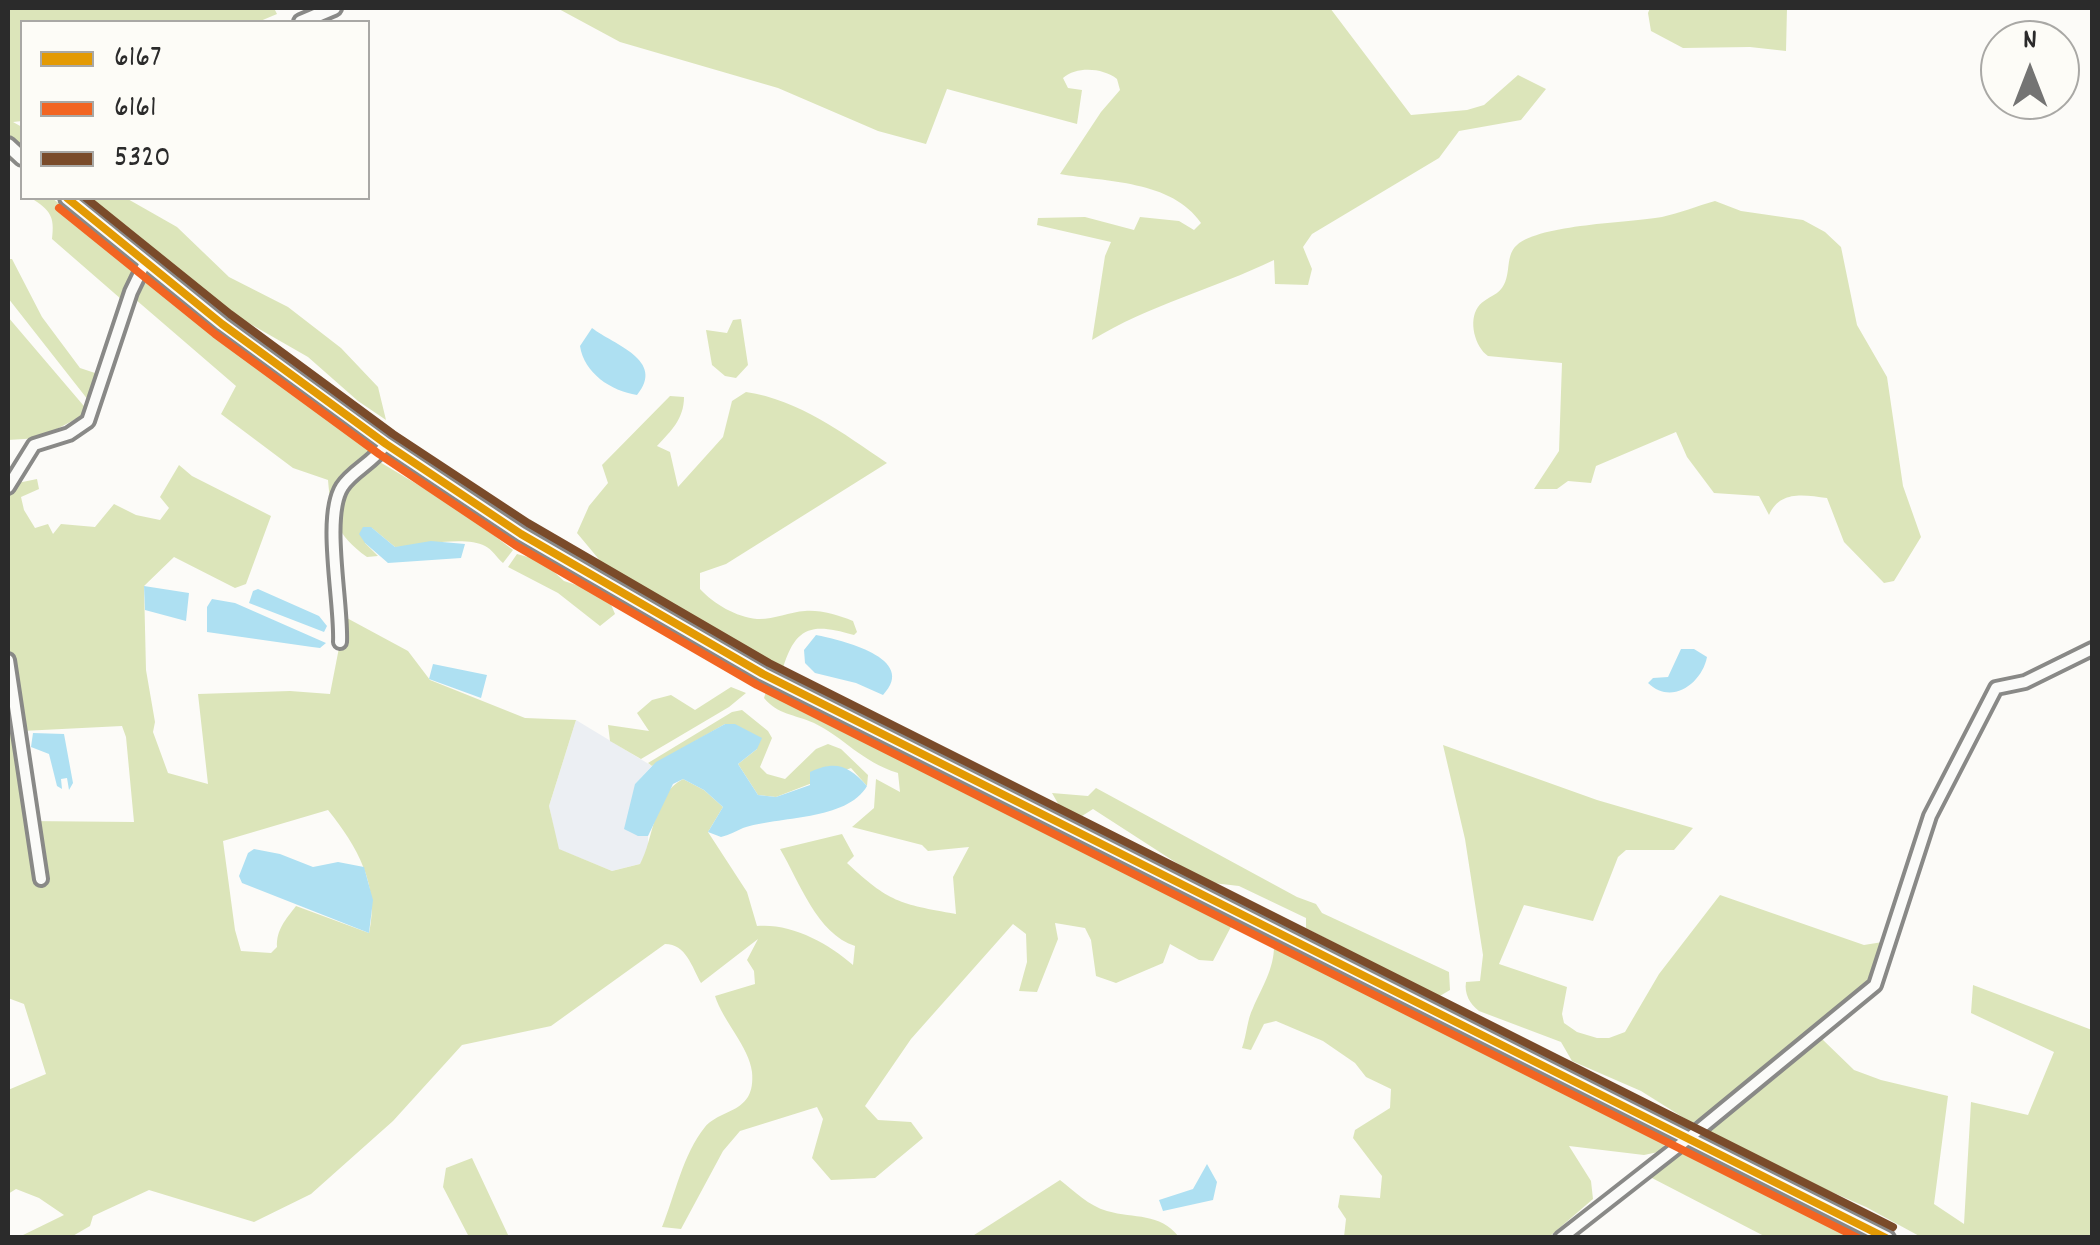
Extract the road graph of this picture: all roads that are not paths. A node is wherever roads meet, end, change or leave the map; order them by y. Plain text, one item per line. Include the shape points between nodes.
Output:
1 (334, 8) edge
2 (306, 20) edge
3 (70, 200) edge
4 (145, 263) junction
5 (386, 444) junction
6 (8, 486) edge
7 (340, 642) dead end
8 (2092, 649) edge
9 (8, 660) edge
10 (41, 880) dead end
11 (1690, 1137) junction
12 (1561, 1238) edge
13 (1887, 1238) edge

1 - 2 main road
3 - 4 main road
4 - 5 main road
4 - 6 street via 88,421 34,445
5 - 7 street via 349,478 337,499
5 - 11 main road via 520,534 763,674
8 - 11 street via 1996,688 1930,816 1875,985
9 - 10 street
11 - 12 street
11 - 13 main road

